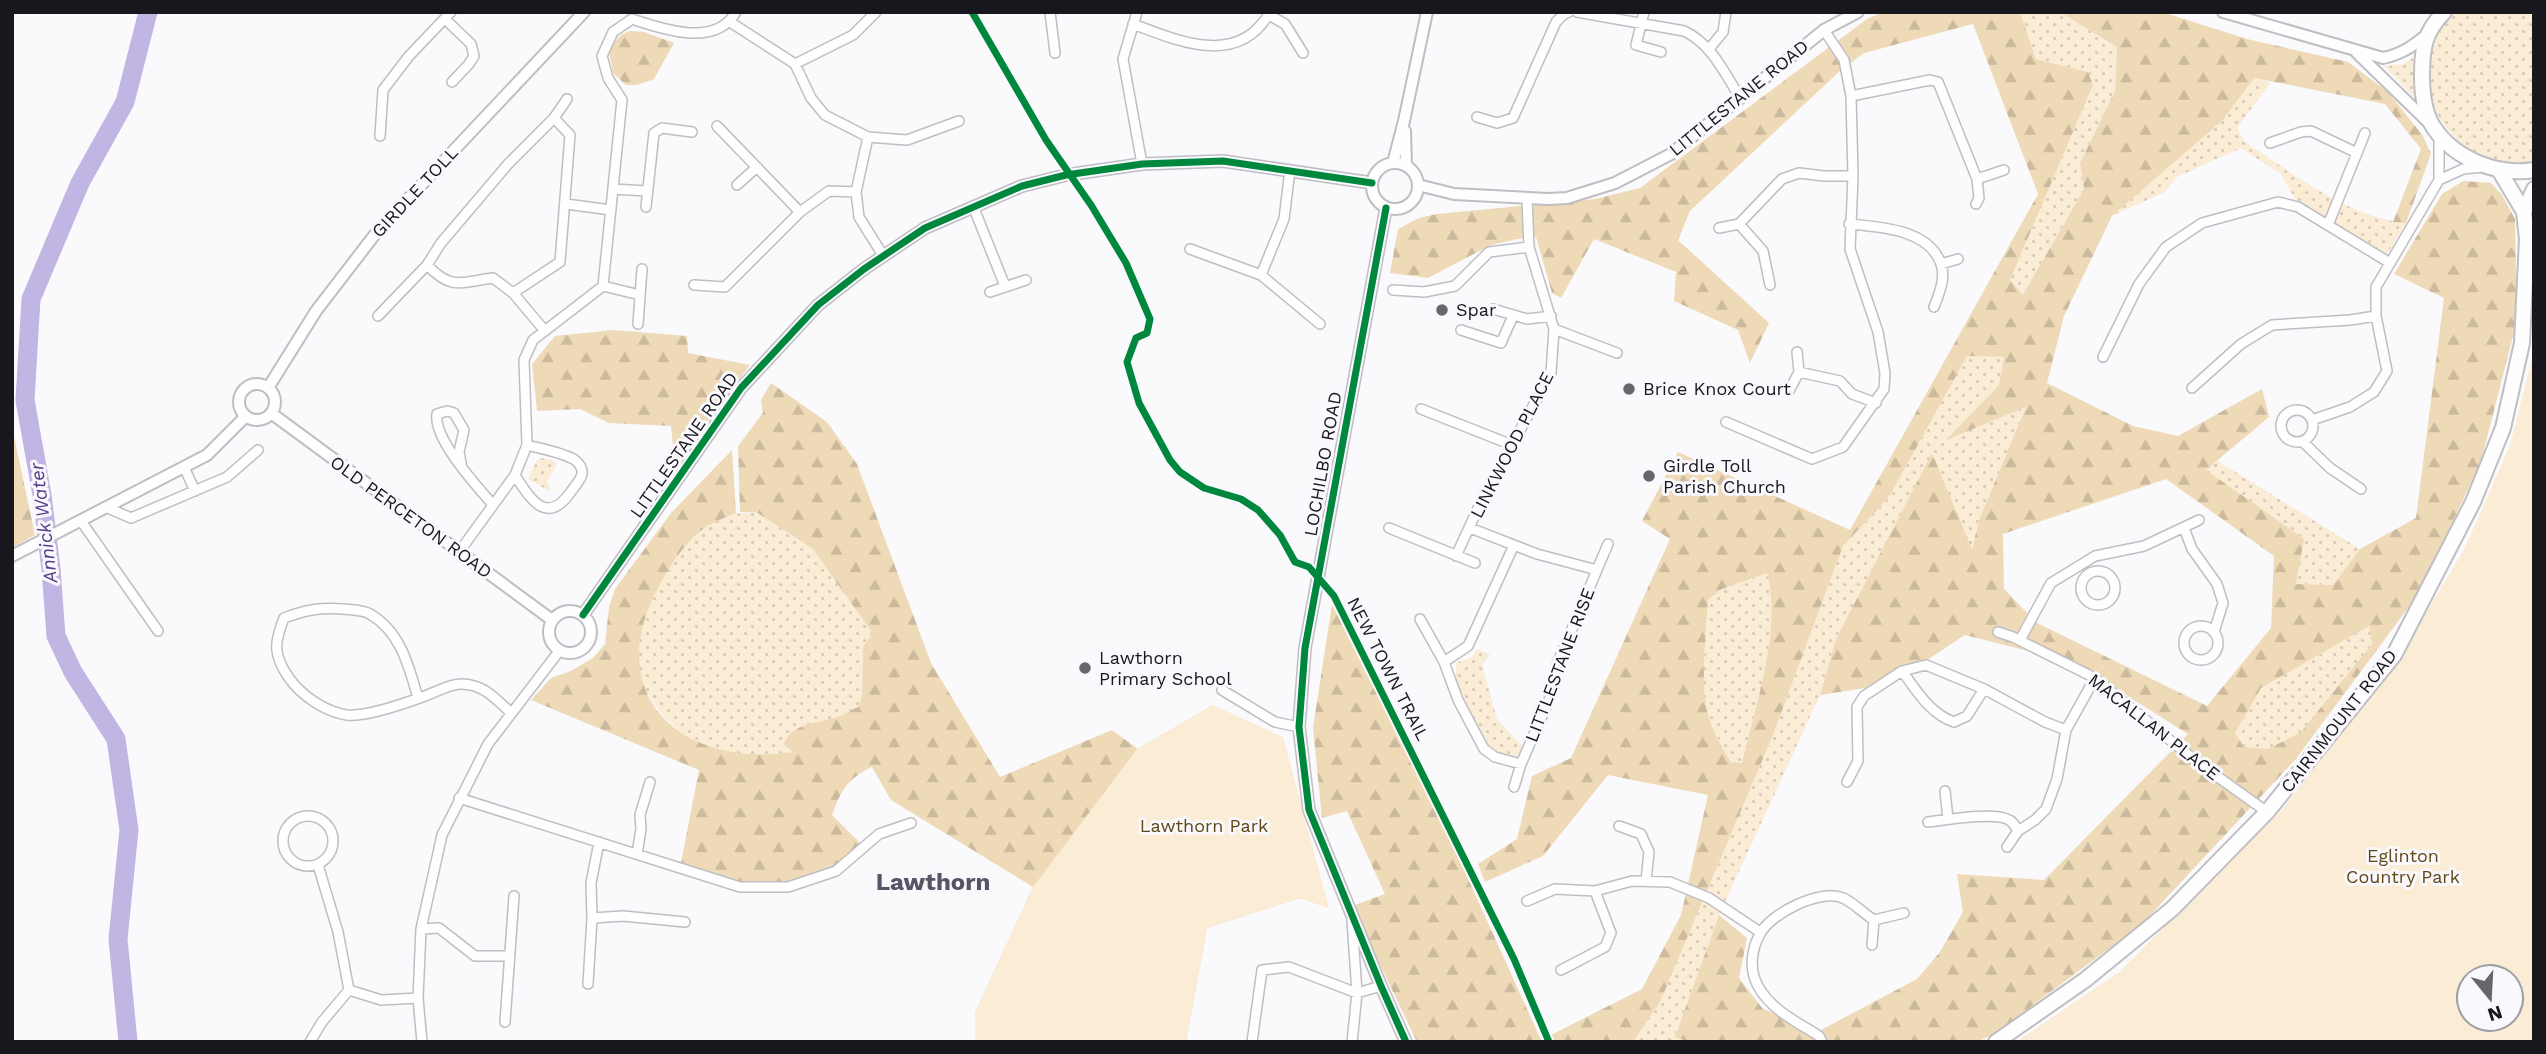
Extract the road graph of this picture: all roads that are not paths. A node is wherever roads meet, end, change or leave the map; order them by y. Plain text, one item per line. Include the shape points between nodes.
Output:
1 (584, 12) edge
2 (736, 12) edge
3 (876, 12) edge
4 (1050, 12) edge
5 (1137, 12) edge
6 (1427, 12) edge
7 (1569, 12) edge
8 (1577, 12) edge
9 (1644, 12) edge
10 (1726, 12) edge
11 (1858, 12) edge
12 (2223, 12) edge
13 (2429, 12) edge
14 (2444, 12) edge
15 (1269, 14) edge
16 (448, 16) edge
17 (730, 22) junction
18 (1133, 24) junction
19 (1640, 24) junction
20 (1824, 30) junction
21 (2429, 31) junction
22 (1709, 49) junction
23 (2354, 51) junction
24 (1661, 52) dead end
25 (1055, 53) dead end
26 (1303, 53) dead end
27 (795, 64) junction
28 (452, 82) dead end
29 (1851, 96) junction
30 (566, 99) dead end
31 (1741, 99) junction
32 (1477, 117) dead end
33 (554, 118) junction
34 (959, 121) dead end
35 (1404, 121) junction
36 (717, 126) dead end
37 (2436, 130) junction
38 (692, 132) dead end
39 (2365, 133) dead end
40 (380, 136) dead end
41 (868, 137) junction
42 (2270, 143) dead end
43 (2357, 153) junction
44 (1393, 163) junction
45 (1142, 164) junction
46 (1406, 165) junction
47 (757, 167) junction
48 (2493, 168) junction
49 (1290, 170) junction
50 (2004, 170) dead end
51 (2534, 170) edge
52 (1853, 176) junction
53 (1977, 179) junction
54 (2439, 180) junction
55 (1372, 183) junction
56 (737, 185) dead end
57 (1418, 185) junction
58 (613, 189) junction
59 (2534, 189) edge
60 (647, 191) junction
61 (856, 192) junction
62 (1454, 194) junction
63 (1415, 198) junction
64 (1527, 199) junction
65 (566, 204) junction
66 (1976, 204) dead end
67 (973, 206) junction
68 (646, 207) dead end
69 (1386, 208) junction
70 (611, 210) junction
71 (800, 212) junction
72 (2524, 212) junction
73 (1740, 224) junction
74 (1849, 224) junction
75 (2328, 225) junction
76 (1719, 228) dead end
77 (1529, 247) junction
78 (1190, 250) dead end
79 (884, 257) junction
80 (1958, 259) dead end
81 (2390, 263) junction
82 (1941, 264) junction
83 (427, 265) junction
84 (642, 269) dead end
85 (1261, 275) junction
86 (1026, 279) dead end
87 (694, 285) dead end
88 (1770, 285) dead end
89 (603, 286) junction
90 (1005, 286) junction
91 (1393, 290) dead end
92 (990, 292) dead end
93 (513, 293) junction
94 (640, 295) junction
95 (1934, 307) dead end
96 (1493, 309) dead end
97 (378, 316) dead end
98 (1513, 316) junction
99 (1551, 316) junction
100 (2376, 316) junction
101 (638, 324) dead end
102 (1320, 324) dead end
103 (1554, 329) junction
104 (1461, 330) dead end
105 (545, 331) junction
106 (1797, 352) dead end
107 (1618, 353) dead end
108 (2103, 357) dead end
109 (1799, 372) junction
110 (268, 388) junction
111 (2192, 388) dead end
112 (1789, 391) dead end
113 (1876, 403) junction
114 (1422, 409) dead end
115 (271, 413) junction
116 (246, 416) junction
117 (2312, 420) junction
118 (1726, 422) dead end
119 (2303, 442) junction
120 (1512, 444) junction
121 (527, 445) junction
122 (258, 450) dead end
123 (184, 467) junction
124 (462, 468) junction
125 (515, 475) junction
126 (2361, 489) dead end
127 (195, 491) junction
128 (493, 505) junction
129 (107, 508) junction
130 (2199, 520) dead end
131 (81, 521) junction
132 (1389, 528) dead end
133 (1470, 528) junction
134 (2184, 528) junction
135 (1608, 544) dead end
136 (1514, 545) junction
137 (459, 552) junction
138 (12, 556) edge
139 (1456, 556) junction
140 (2095, 556) junction
141 (1564, 560) joint
142 (1475, 563) dead end
143 (1597, 570) junction
144 (2098, 571) dead end
145 (583, 615) junction
146 (1420, 619) dead end
147 (552, 620) junction
148 (158, 631) dead end
149 (1998, 632) dead end
150 (2214, 632) dead end
151 (2020, 640) junction
152 (560, 650) junction
153 (1444, 662) junction
154 (1902, 671) junction
155 (2095, 678) junction
156 (1984, 689) junction
157 (1222, 690) dead end
158 (418, 698) junction
159 (510, 712) junction
160 (1299, 727) junction
161 (2066, 730) junction
162 (1521, 764) junction
163 (650, 782) dead end
164 (1846, 782) dead end
165 (1514, 787) dead end
166 (1945, 792) dead end
167 (459, 798) junction
168 (2267, 812) junction
169 (1948, 820) junction
170 (1928, 822) dead end
171 (911, 823) dead end
172 (1619, 825) dead end
173 (2018, 831) junction
174 (598, 842) junction
175 (2007, 847) dead end
176 (637, 855) junction
177 (318, 865) junction
178 (1646, 881) junction
179 (1595, 891) junction
180 (514, 896) dead end
181 (1527, 901) dead end
182 (1904, 913) dead end
183 (1351, 915) junction
184 (592, 918) junction
185 (1874, 920) junction
186 (685, 922) dead end
187 (421, 929) junction
188 (1760, 932) junction
189 (1872, 945) dead end
190 (510, 956) junction
191 (1561, 970) dead end
192 (588, 985) dead end
193 (1381, 986) junction
194 (349, 990) junction
195 (1357, 993) junction
196 (418, 998) junction
197 (505, 1022) dead end
198 (310, 1042) edge
199 (422, 1042) edge
200 (1252, 1042) edge
201 (1352, 1042) edge
202 (1406, 1042) edge
203 (1822, 1042) edge
204 (1996, 1042) edge

1 - 110 street, GIRDLE TOLL via 376,233 316,311
2 - 17 street
3 - 27 street via 853,35
4 - 25 street
5 - 18 street
6 - 35 street
7 - 32 street via 1556,22 1513,118 1497,123
8 - 19 street
9 - 19 street
10 - 22 street via 1723,32
11 - 20 street, LITTLESTANE ROAD
12 - 23 street
13 - 21 main road
14 - 21 main road
15 - 18 street via 1247,37 1208,46 1184,43
15 - 26 street via 1284,24
16 - 28 street via 471,44 474,56
16 - 40 street via 383,90
17 - 27 street
17 - 58 street via 706,32 675,33 632,19 613,32 602,56 608,78 622,100
18 - 45 street via 1123,59
19 - 22 street via 1684,31
19 - 24 street via 1635,43
20 - 29 street via 1844,61
20 - 31 street, LITTLESTANE ROAD
21 - 23 street via 2413,47 2391,57
21 - 37 main road via 2422,54 2422,86 2425,107
22 - 31 street
23 - 37 street
27 - 41 street via 825,115
29 - 52 street
29 - 53 street via 1938,82
30 - 33 street
31 - 64 street, LITTLESTANE ROAD via 1671,154 1615,183 1567,198
33 - 65 street via 570,135
33 - 83 street via 509,163
34 - 41 street via 907,140
35 - 44 street
35 - 46 street
36 - 47 street
37 - 48 main road via 2456,150
37 - 54 street
38 - 60 street via 662,128 654,133
39 - 43 street
41 - 61 street
42 - 43 street via 2311,131
43 - 75 street
44 - 46 street
44 - 55 street via 1382,166
45 - 49 street, LITTLESTANE ROAD via 1223,160
45 - 67 street, LITTLESTANE ROAD via 1066,175
46 - 57 street
47 - 56 street
47 - 71 street
48 - 51 main road
48 - 54 street via 2463,169
48 - 72 main road, CAIRNMOUNT ROAD
49 - 55 street, LITTLESTANE ROAD
49 - 85 street via 1284,219
50 - 53 street
52 - 73 street via 1799,173 1782,179
52 - 74 street
53 - 66 street
54 - 81 street
55 - 69 street via 1374,197
57 - 62 street, LITTLESTANE ROAD
57 - 63 street
58 - 60 street
58 - 70 street
59 - 72 main road, CAIRNMOUNT ROAD
60 - 68 street
61 - 71 street via 830,191
61 - 79 street via 859,217
62 - 63 street, LITTLESTANE ROAD
62 - 64 street, LITTLESTANE ROAD
63 - 69 street via 1399,209
64 - 77 street, LINKWOOD PLACE
65 - 70 street
65 - 93 street via 560,262
67 - 79 street, LITTLESTANE ROAD via 925,229
67 - 90 street
69 - 160 street, LOCHILBO ROAD via 1306,648
70 - 89 street
71 - 87 street via 725,288
72 - 168 main road, CAIRNMOUNT ROAD via 2522,343 2503,428 2473,502 2394,655
73 - 76 street
73 - 88 street via 1763,251
74 - 82 street via 1913,235 1928,244
74 - 113 street via 1850,249 1878,332 1885,373 1884,389
75 - 81 street
75 - 108 street via 2298,207 2278,202 2202,222 2166,247 2139,284
77 - 91 street via 1489,252 1455,286 1424,292
77 - 99 street, LINKWOOD PLACE
78 - 85 street
79 - 145 street, LITTLESTANE ROAD via 818,305 741,388
80 - 82 street
81 - 100 street via 2376,287
82 - 95 street via 1941,288
83 - 93 street via 448,282 493,278
83 - 97 street
84 - 94 street
85 - 102 street
86 - 90 street
89 - 94 street
89 - 105 street
90 - 92 street
93 - 105 street
94 - 101 street
96 - 98 street
98 - 99 street
98 - 104 street via 1501,343
99 - 103 street, LINKWOOD PLACE
100 - 111 street via 2272,325 2241,344
100 - 117 street via 2387,371 2374,392 2350,407
103 - 107 street
103 - 120 street, LINKWOOD PLACE via 1551,373
105 - 121 street via 533,340 524,360
106 - 109 street
109 - 112 street
109 - 113 street via 1840,381 1852,394
110 - 115 street via 275,404
110 - 116 street via 257,385 244,390 239,401
113 - 118 street via 1843,447 1812,459
114 - 120 street
115 - 116 street via 256,420
115 - 137 street, OLD PERCETON ROAD
116 - 123 street via 207,456
117 - 119 street via 2313,431
117 - 119 street via 2300,410 2282,418 2283,436
119 - 126 street
120 - 133 street, LINKWOOD PLACE
121 - 125 street
121 - 125 street via 574,459 583,472 581,478 562,504 547,509 529,497
122 - 127 street via 227,477
123 - 127 street
123 - 129 street
124 - 124 street via 439,431 436,418 442,411 454,413 464,430 459,452
124 - 128 street
125 - 128 street
127 - 129 street via 131,518
128 - 137 street
129 - 131 street
130 - 134 street
131 - 138 street
131 - 148 street
132 - 139 street
133 - 136 street, LINKWOOD PLACE
133 - 139 street, LINKWOOD PLACE
134 - 140 street via 2144,546
134 - 150 street via 2223,603
135 - 143 street, LITTLESTANE RISE
136 - 141 street, LINKWOOD PLACE
136 - 153 street via 1468,646
137 - 147 street, OLD PERCETON ROAD
139 - 142 street
140 - 144 street
140 - 151 street via 2051,583
141 - 143 street, LITTLESTANE RISE
143 - 162 street, LITTLESTANE RISE
145 - 147 street via 568,611
145 - 152 street via 591,627 587,645 576,652
146 - 153 street
147 - 152 street via 551,640
149 - 151 street, MACALLAN PLACE
151 - 155 street, MACALLAN PLACE
152 - 159 street
153 - 162 street via 1484,750
154 - 156 street via 1926,665
154 - 156 street via 1941,718 1954,722 1967,716
154 - 164 street via 1864,696 1857,707 1858,761
155 - 161 street
155 - 168 street, MACALLAN PLACE via 2193,759
156 - 161 street
157 - 160 street via 1275,722
158 - 158 street via 393,708 347,715 320,705 297,690 278,663 276,638 284,618 307,608 369,613 391,632 405,655
158 - 159 street via 458,683 481,686
159 - 167 street
160 - 183 street, LOCHILBO ROAD via 1309,810
161 - 173 street via 2046,809
162 - 165 street, LITTLESTANE RISE
163 - 176 street via 640,815
166 - 169 street
167 - 174 street
167 - 187 street via 442,835
168 - 204 main road, CAIRNMOUNT ROAD via 2172,909 2085,980
169 - 170 street
169 - 173 street via 2003,817
171 - 176 street via 879,834 836,871 788,887 740,887
172 - 178 street via 1641,834 1649,852
173 - 175 street
174 - 176 street
174 - 184 street via 591,883
177 - 177 street via 330,853 330,828 316,817 303,816 288,827 282,841 284,850 296,864
177 - 194 street
178 - 179 street
178 - 188 street via 1670,882 1709,898
179 - 181 street via 1555,889
179 - 191 street via 1611,933 1605,947
180 - 190 street
182 - 185 street
183 - 193 street, LOCHILBO ROAD
183 - 195 street
184 - 186 street
184 - 192 street
185 - 188 street via 1842,898 1817,897 1789,908
185 - 189 street
187 - 190 street via 439,928 475,956
187 - 196 street
188 - 203 street via 1752,956 1758,987 1776,1009
190 - 197 street
193 - 195 street
193 - 202 street, LOCHILBO ROAD
194 - 196 street via 381,1000
194 - 198 street
195 - 200 street via 1289,967 1262,970
195 - 201 street
196 - 199 street

